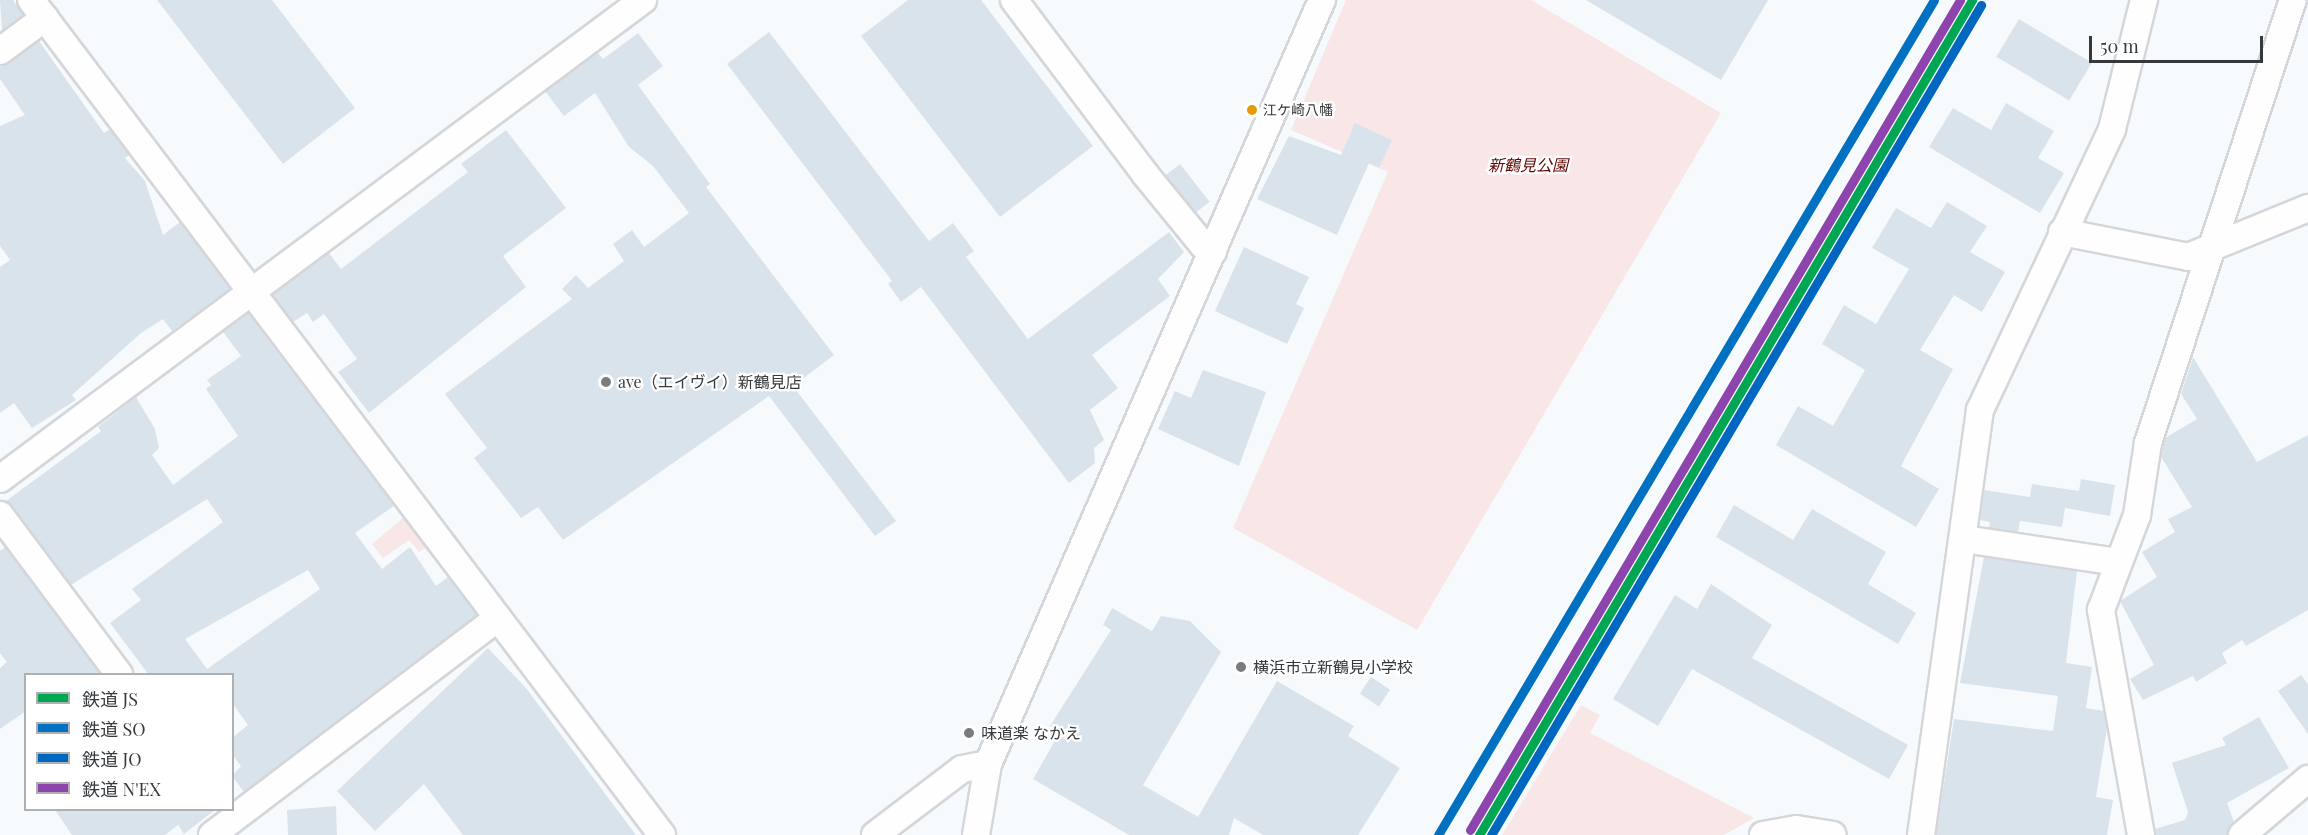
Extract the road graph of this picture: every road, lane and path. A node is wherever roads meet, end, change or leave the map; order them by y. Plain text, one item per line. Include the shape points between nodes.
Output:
1 (643, 0) edge
2 (1014, 0) edge
3 (1322, 0) edge
4 (2144, 0) edge
5 (2293, 0) edge
6 (38, 9) edge
7 (0, 51) edge
8 (2308, 208) edge
9 (2062, 232) junction
10 (1214, 251) junction
11 (2208, 251) junction
12 (251, 292) junction
13 (0, 478) edge
14 (0, 515) edge
15 (1964, 539) junction
16 (2116, 562) junction
17 (498, 618) junction
18 (118, 673) edge
19 (988, 764) junction
20 (2308, 779) edge
21 (220, 822) edge
22 (662, 835) edge
23 (875, 835) edge
24 (976, 835) edge
25 (1763, 835) edge
26 (1833, 835) edge
27 (1921, 835) edge
28 (2141, 835) edge
29 (2242, 835) edge

1 - 12 street
2 - 10 street via 1167,201 1203,245
3 - 10 street
4 - 9 street via 2112,129
5 - 11 street
6 - 7 street
6 - 12 street
8 - 11 street
9 - 11 street via 2188,257
9 - 15 street via 1980,410
10 - 19 street
11 - 16 street via 2148,443 2137,515
12 - 13 street
12 - 17 street
14 - 18 street
15 - 16 street
15 - 27 street
16 - 28 street via 2101,610
17 - 21 street
17 - 22 street
19 - 23 street via 962,769
19 - 24 street
20 - 29 street
25 - 26 street via 1796,829

